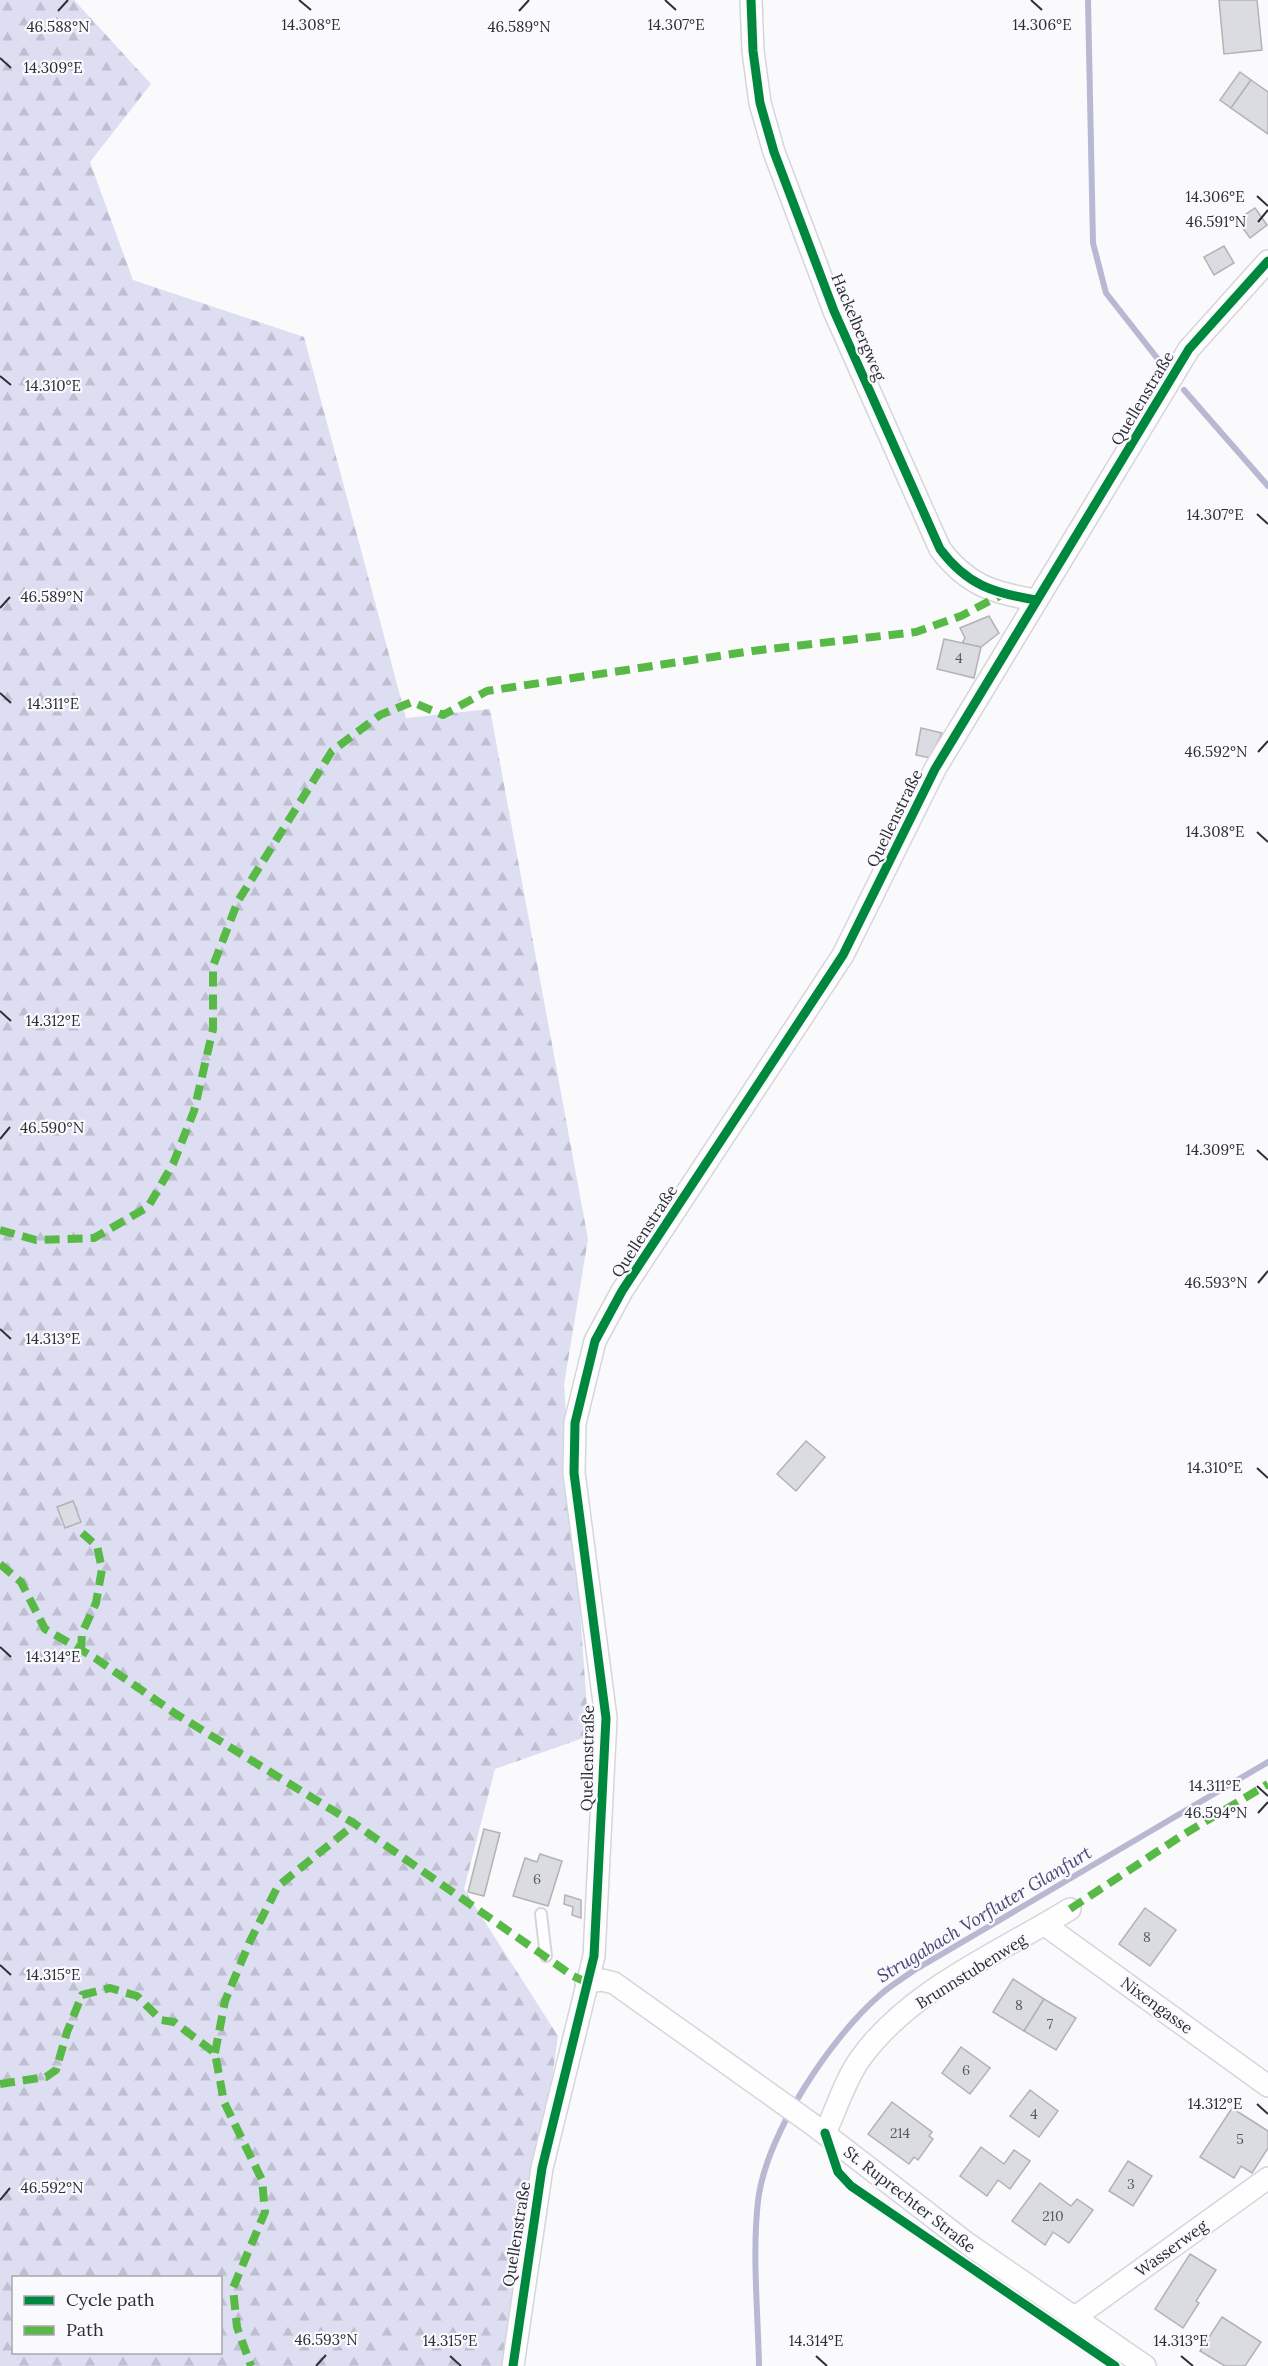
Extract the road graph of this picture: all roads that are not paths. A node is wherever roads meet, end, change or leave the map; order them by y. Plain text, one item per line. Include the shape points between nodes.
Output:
1 (751, 0) edge
2 (1268, 261) edge
3 (1036, 600) junction
4 (1070, 1909) dead end
5 (541, 1914) dead end
6 (1045, 1925) junction
7 (546, 1956) dead end
8 (586, 1982) junction
9 (1268, 2086) edge
10 (819, 2129) junction
11 (1268, 2178) edge
12 (1074, 2318) junction
13 (513, 2366) edge
14 (1145, 2366) edge

1 - 3 street, Hackelbergweg via 760,103 774,152 834,312 940,549 965,577 1003,594
2 - 3 street, Quellenstraße via 1189,349
3 - 8 street, Quellenstraße via 936,768 843,955 622,1291 596,1341 575,1423 574,1463 606,1718 594,1956
4 - 6 street, Brunnstubenweg
5 - 7 lane
6 - 9 street, Nixengasse
6 - 10 street, Brunnstubenweg via 929,1993 889,2026 858,2062
8 - 10 street, St. Ruprechter Straße via 614,1983
8 - 13 street, Quellenstraße via 542,2168
10 - 12 street, St. Ruprechter Straße via 968,2244
11 - 12 street, Wasserweg
12 - 14 street, St. Ruprechter Straße

